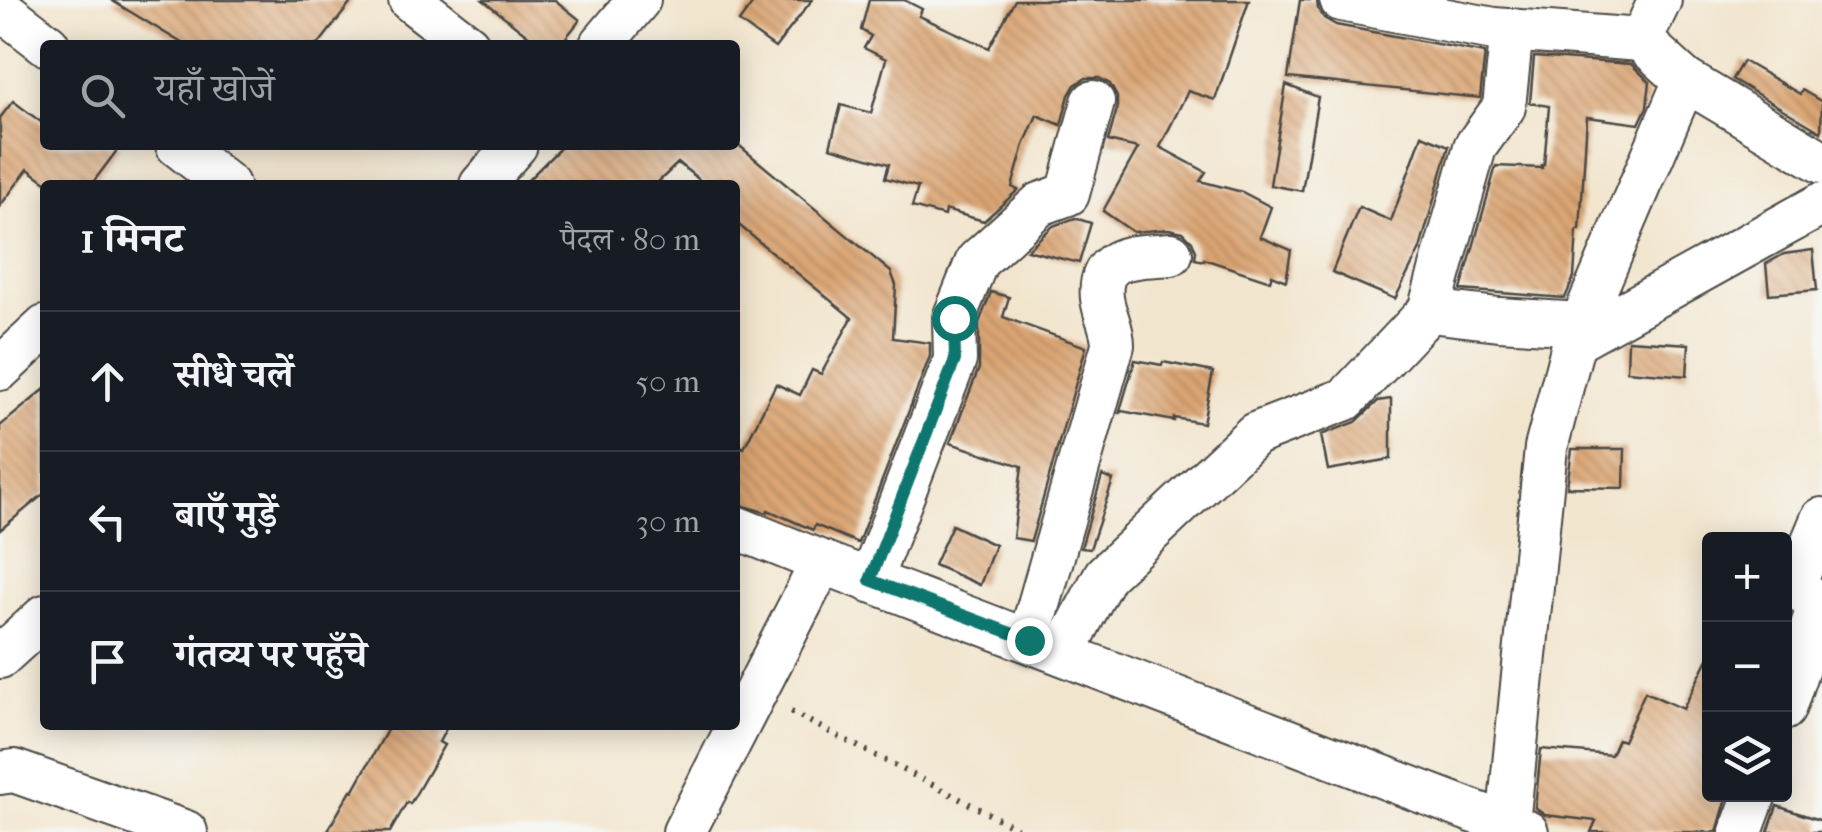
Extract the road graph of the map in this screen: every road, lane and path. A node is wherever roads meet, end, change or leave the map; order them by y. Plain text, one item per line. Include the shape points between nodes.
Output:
1 (410, 0) edge
2 (639, 0) edge
3 (1340, 0) edge
4 (1660, 0) edge
5 (0, 8) edge
6 (1502, 20) edge
7 (42, 40) edge
8 (462, 40) edge
9 (605, 40) edge
10 (1641, 40) junction
11 (1685, 80) junction
12 (1093, 102) dead end
13 (181, 150) edge
14 (512, 150) edge
15 (1822, 162) edge
16 (211, 180) edge
17 (485, 180) edge
18 (1822, 204) edge
19 (1171, 254) dead end
20 (1429, 311) junction
21 (40, 331) edge
22 (1578, 333) junction
23 (0, 369) edge
24 (1822, 519) edge
25 (740, 529) edge
26 (822, 562) junction
27 (870, 580) junction
28 (40, 621) edge
29 (1046, 647) junction
30 (0, 657) edge
31 (1792, 686) edge
32 (754, 693) junction
33 (740, 721) edge
34 (735, 730) edge
35 (0, 773) edge
36 (1752, 802) edge
37 (1505, 827) edge
38 (186, 832) edge
39 (684, 832) edge
40 (1024, 832) edge
41 (1741, 832) edge

1 - 8 street
2 - 9 street
3 - 6 street
4 - 10 street
5 - 7 street
6 - 10 street
6 - 20 street via 1504,107 1475,147
10 - 11 street
11 - 15 street
11 - 22 street
12 - 27 street via 1068,194 1040,204 977,262 954,318 955,360
13 - 16 street
14 - 17 street
18 - 22 street
19 - 29 street via 1124,258 1104,275 1112,344
20 - 22 street
20 - 29 street via 1346,398 1255,434 1105,576
21 - 23 street
22 - 37 street via 1546,448
24 - 31 street via 1794,586 1819,605
25 - 26 street
26 - 27 street
26 - 32 street
27 - 29 street
28 - 30 street
29 - 37 street
32 - 33 street
32 - 40 path
34 - 39 street
35 - 38 street via 14,771
36 - 41 street

